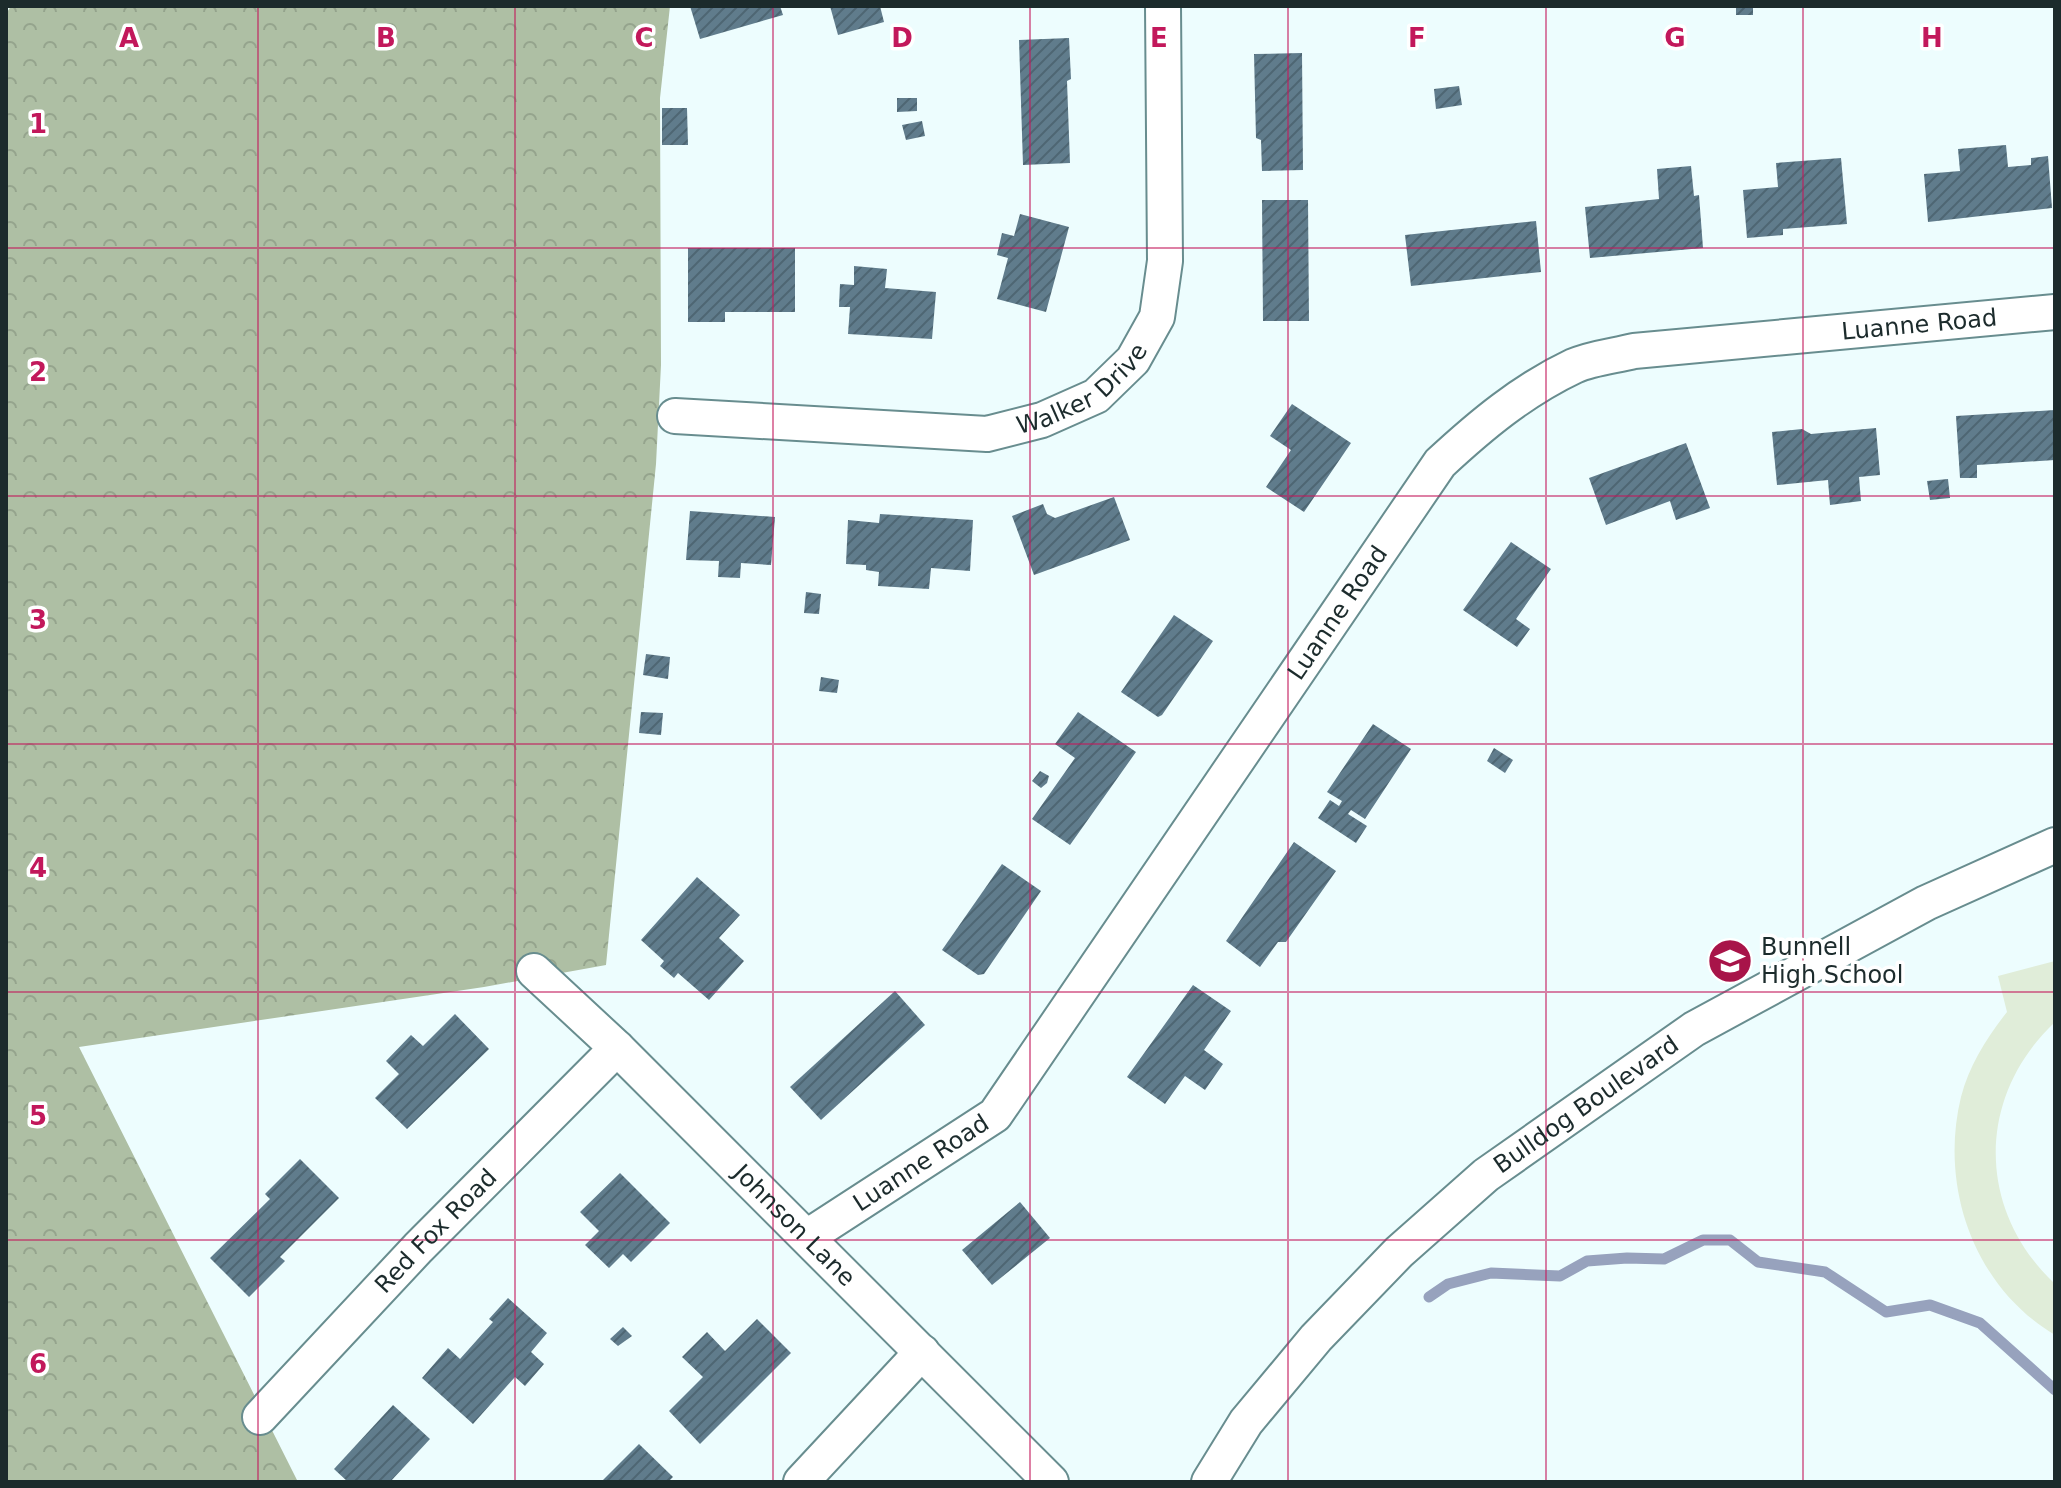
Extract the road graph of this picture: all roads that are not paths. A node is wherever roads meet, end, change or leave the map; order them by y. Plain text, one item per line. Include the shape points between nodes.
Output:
1 (1163, 6) edge
2 (2055, 312) edge
3 (675, 416) dead end
4 (2055, 845) edge
5 (534, 971) dead end
6 (617, 1048) junction
7 (807, 1237) junction
8 (922, 1352) junction
9 (260, 1417) dead end
10 (801, 1482) edge
11 (1051, 1482) edge
12 (1209, 1482) edge

1 - 3 street, Walker Drive via 1165,261 1157,317 1133,360 1096,396 1042,420 987,434
2 - 7 street, Luanne Road via 1634,351 1576,365 1480,426 1440,463 995,1115
4 - 12 street, Bulldog Boulevard via 1926,903 1694,1029 1486,1175 1399,1252 1316,1338 1246,1422
5 - 6 street, Johnson Lane
6 - 7 street, Johnson Lane
6 - 9 street, Red Fox Road
7 - 8 street, Johnson Lane
8 - 10 street
8 - 11 street, Johnson Lane

